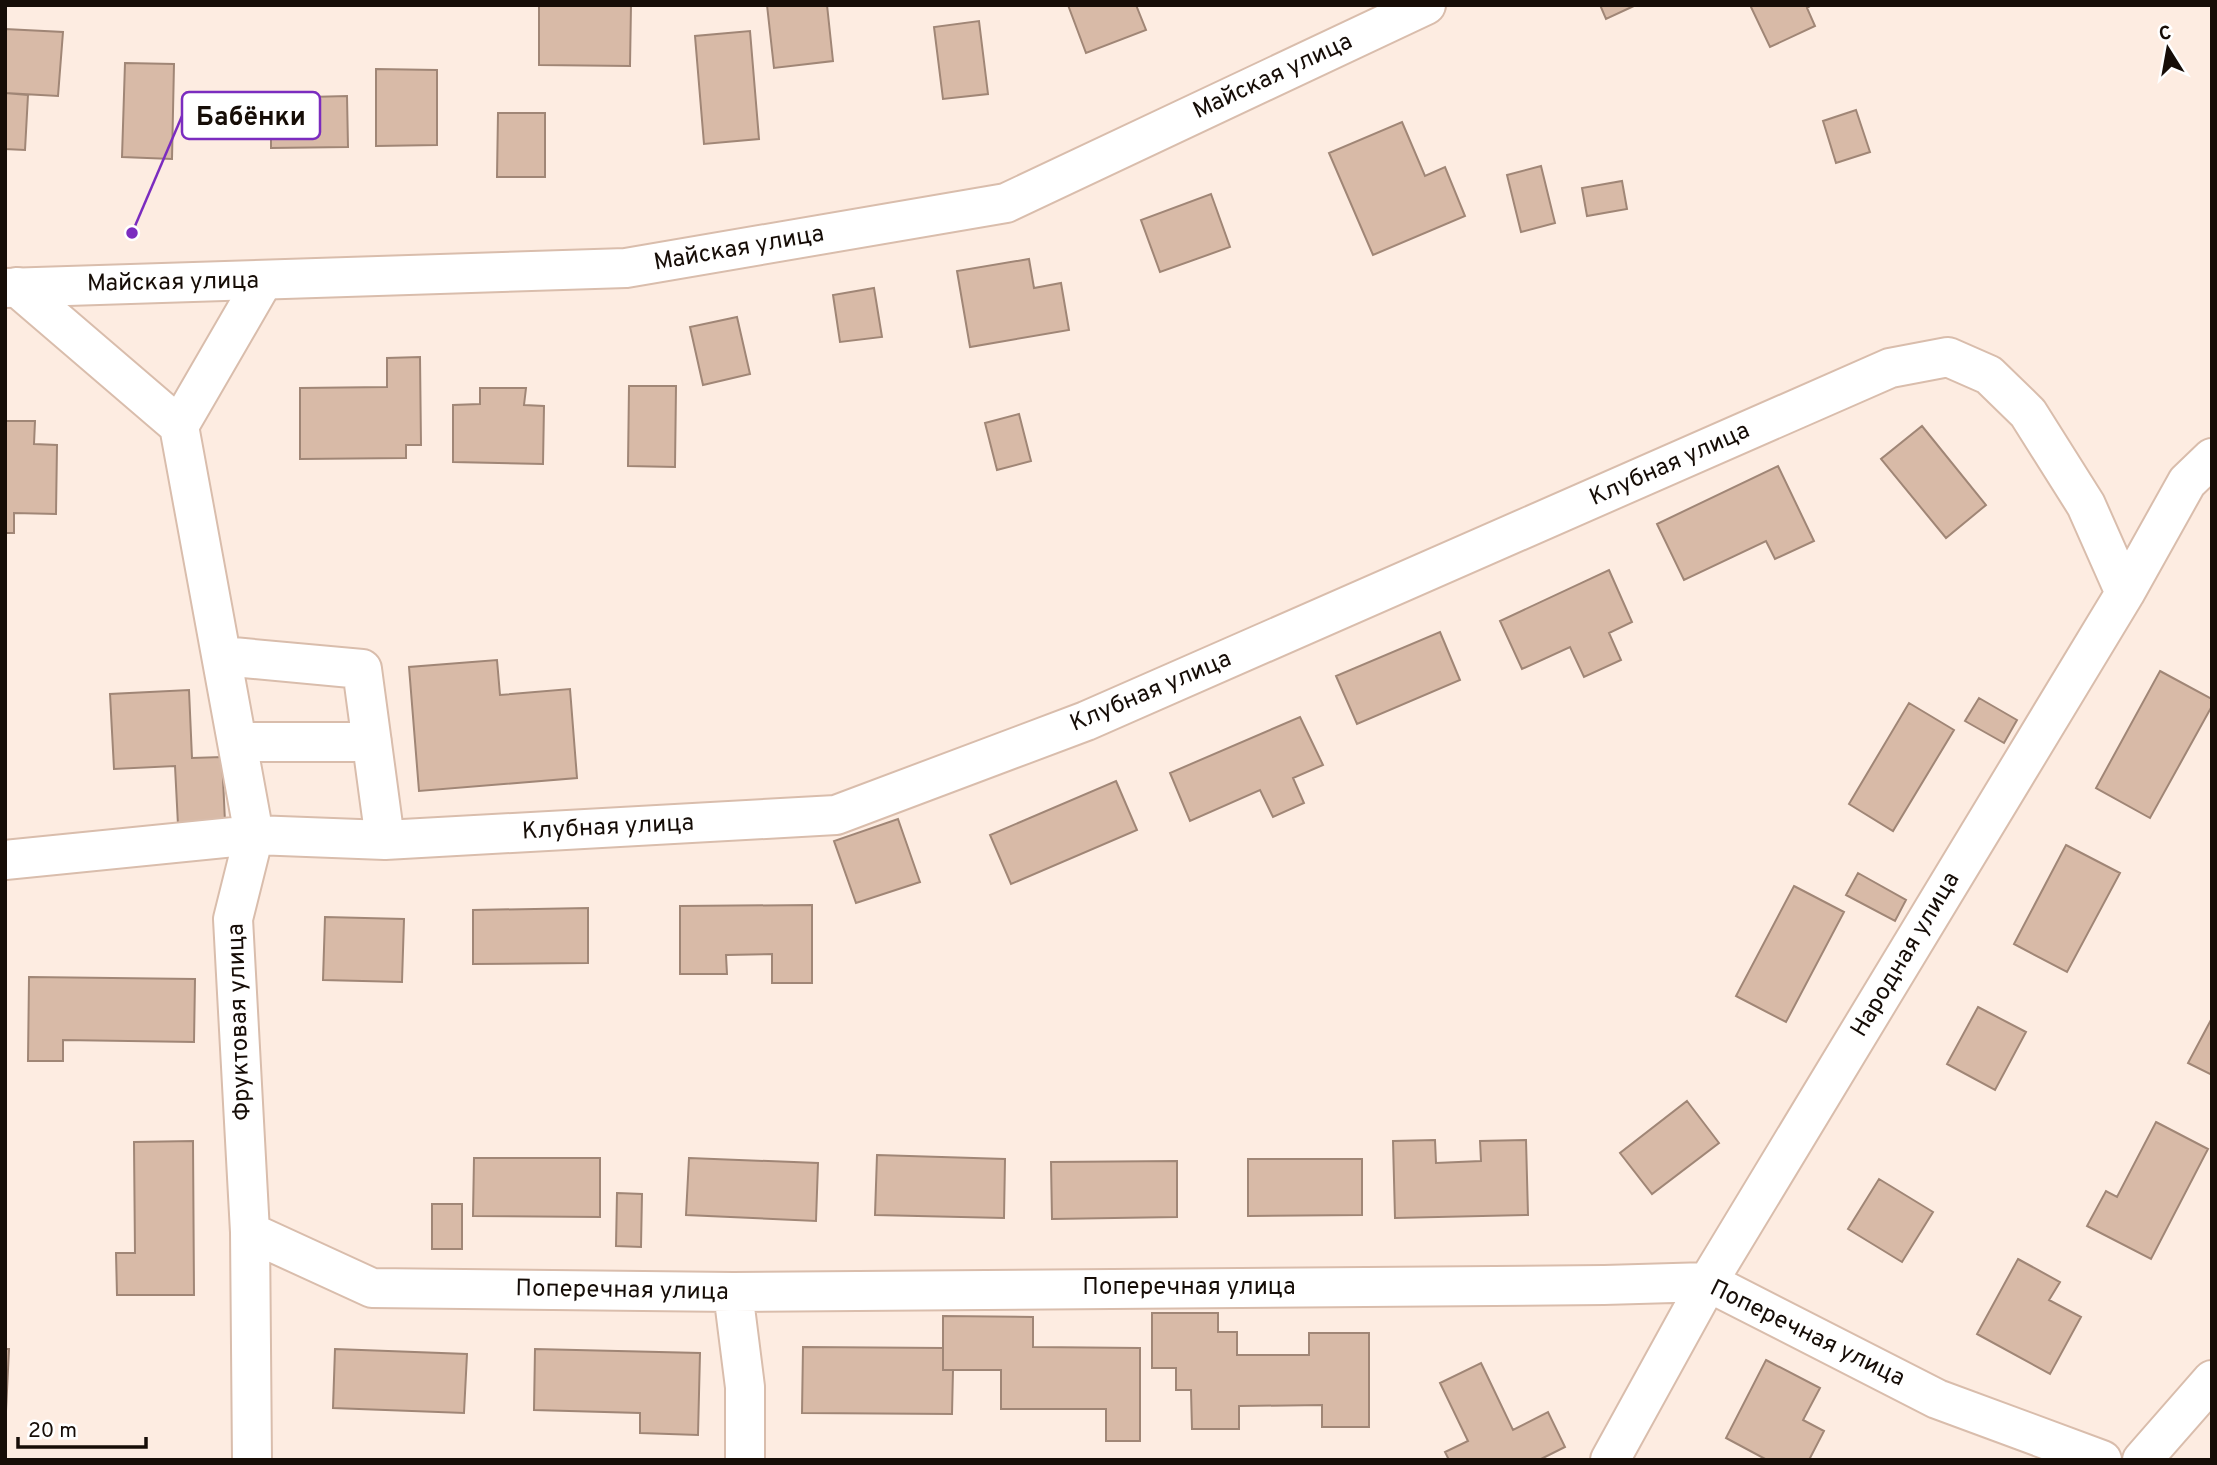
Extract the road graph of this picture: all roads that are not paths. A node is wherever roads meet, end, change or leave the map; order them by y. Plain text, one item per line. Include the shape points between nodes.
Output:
1 (1426, 5) edge
2 (263, 281) junction
3 (11, 288) edge
4 (179, 426) junction
5 (2212, 458) edge
6 (2126, 593) junction
7 (222, 656) junction
8 (372, 741) junction
9 (237, 742) junction
10 (254, 835) junction
11 (385, 840) junction
12 (5, 860) edge
13 (250, 1232) junction
14 (1708, 1282) junction
15 (733, 1292) junction
16 (2212, 1380) edge
17 (252, 1460) edge
18 (745, 1460) edge
19 (1611, 1460) edge
20 (2102, 1460) edge
21 (2142, 1460) edge

1 - 2 street, Майская улица via 1006,203 626,268
2 - 3 street, Майская улица
2 - 4 street
3 - 4 street
4 - 7 street, Фруктовая улица
5 - 6 street, Народная улица via 2187,482
6 - 11 street, Клубная улица via 2086,505 2028,413 1989,375 1948,357 1890,368 1086,721 836,815
6 - 14 street, Народная улица
7 - 8 street via 362,669
7 - 9 street, Фруктовая улица
8 - 9 street
8 - 11 street
9 - 10 street, Фруктовая улица
10 - 11 street, Клубная улица
10 - 12 street, Клубная улица
10 - 13 street, Фруктовая улица via 233,919
13 - 15 street, Поперечная улица via 372,1288
13 - 17 street, Фруктовая улица
14 - 15 street, Поперечная улица
14 - 19 street, Народная улица
14 - 20 street, Поперечная улица via 1937,1399
15 - 18 street via 745,1387
16 - 21 street

